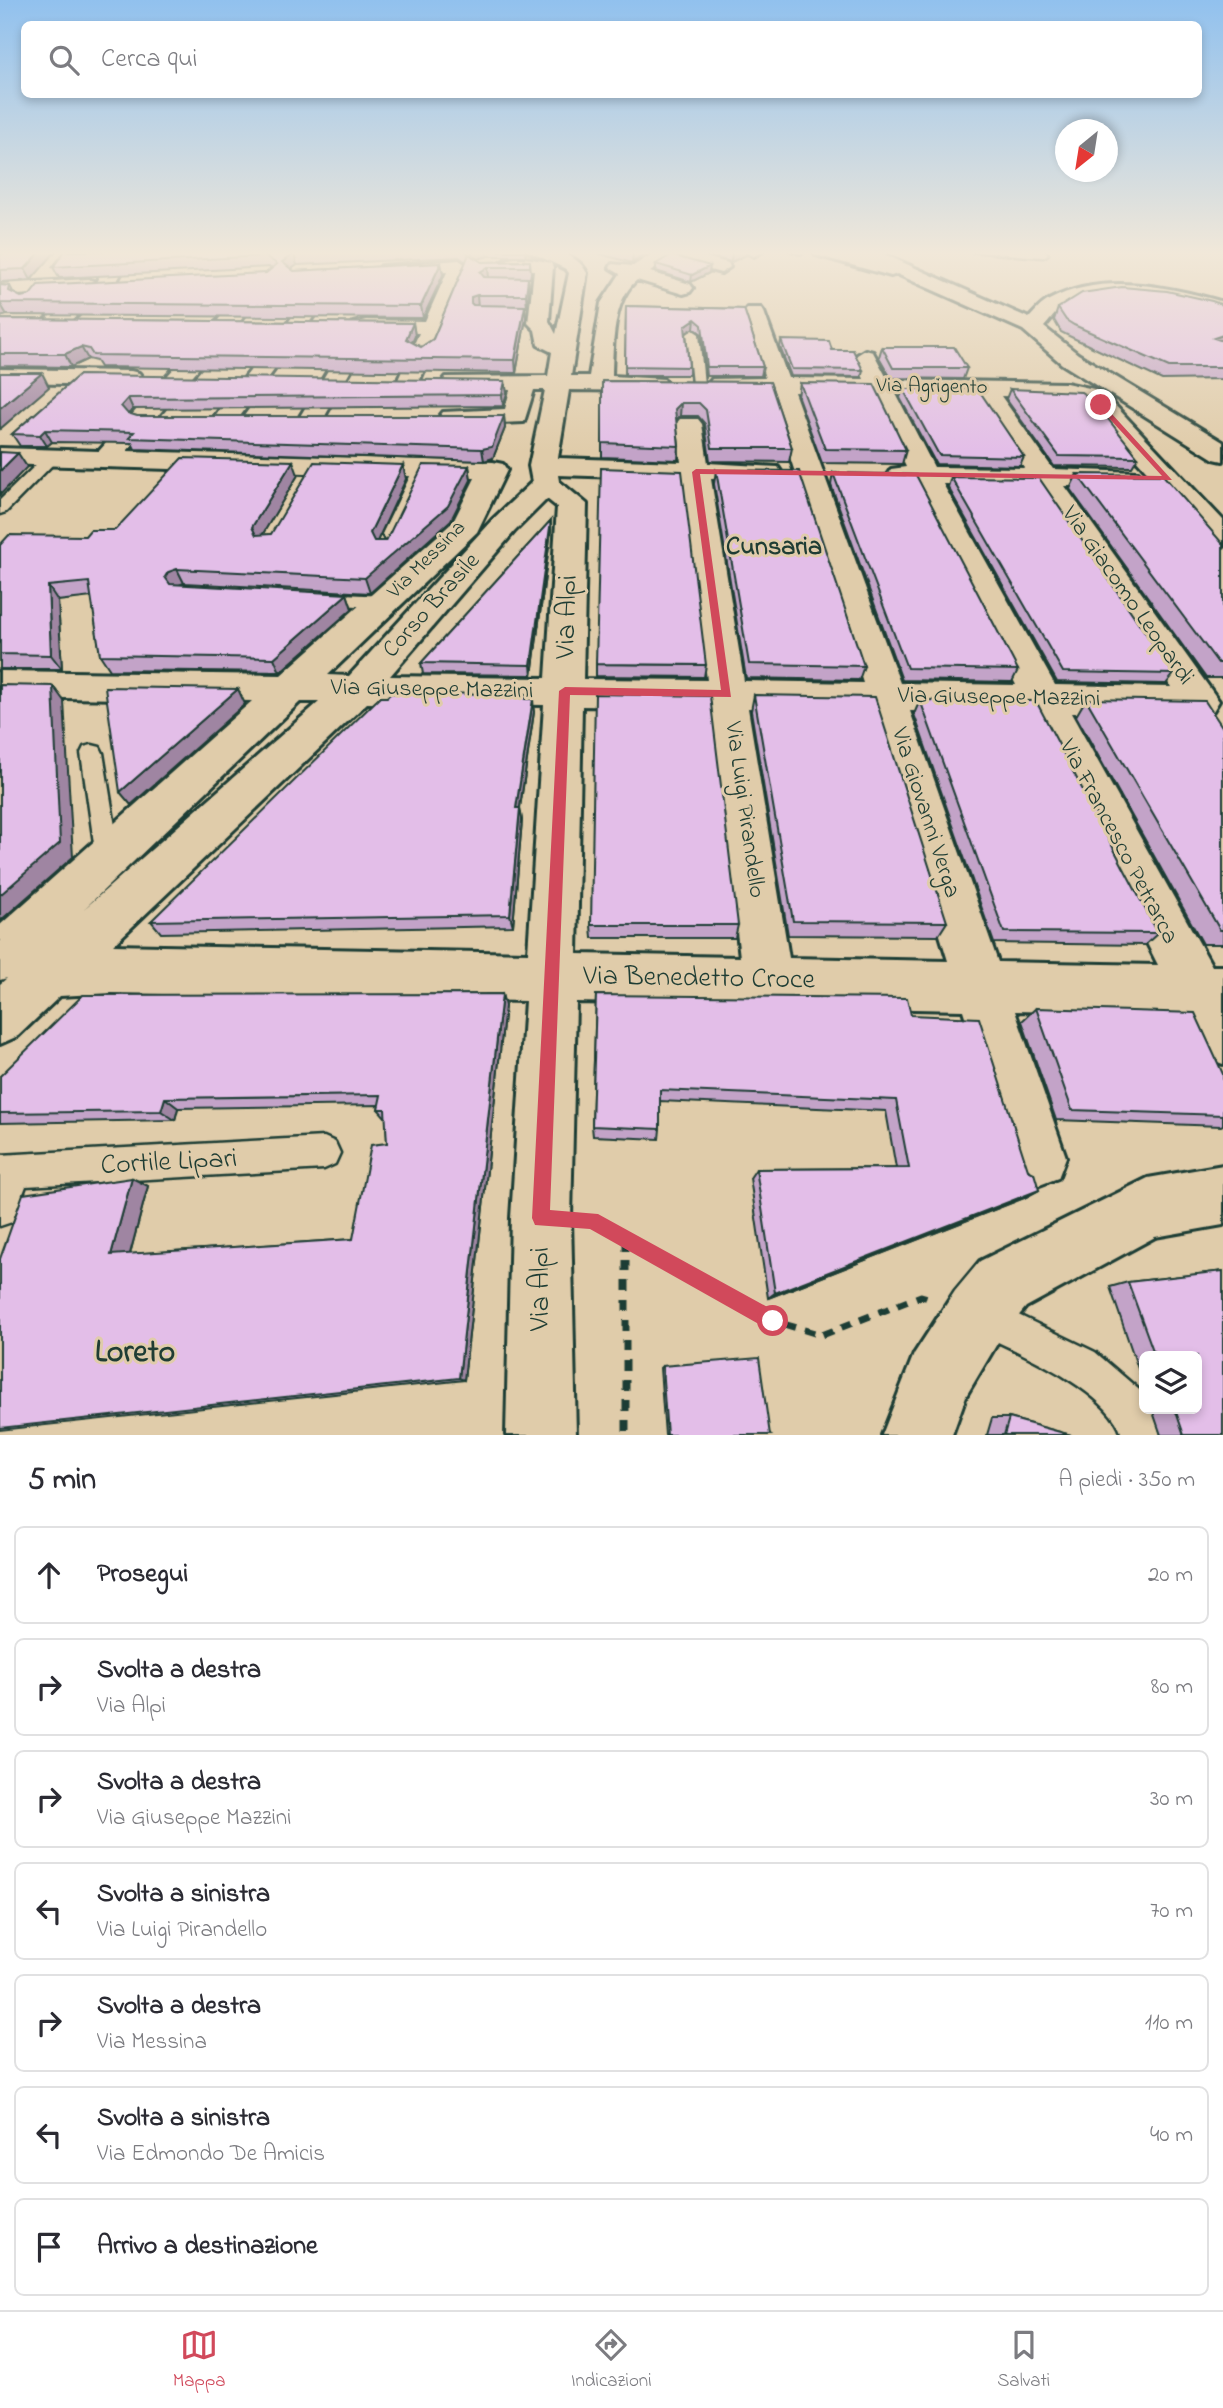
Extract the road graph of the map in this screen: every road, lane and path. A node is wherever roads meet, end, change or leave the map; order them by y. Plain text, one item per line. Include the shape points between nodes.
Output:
1 (30, 318) edge
2 (59, 318) edge
3 (230, 318) edge
4 (303, 318) edge
5 (371, 318) edge
6 (436, 318) edge
7 (535, 318) edge
8 (570, 318) edge
9 (614, 318) edge
10 (751, 318) edge
11 (1012, 318) edge
12 (1043, 318) edge
13 (51, 324) junction
14 (87, 325) edge
15 (197, 326) edge
16 (222, 326) junction
17 (247, 326) edge
18 (271, 326) edge
19 (295, 326) junction
20 (318, 326) edge
21 (1030, 326) junction
22 (342, 327) edge
23 (365, 327) junction
24 (432, 327) junction
25 (693, 334) edge
26 (107, 351) edge
27 (865, 357) dead end
28 (0, 364) edge
29 (562, 366) junction
30 (0, 376) edge
31 (78, 377) junction
32 (176, 379) junction
33 (202, 379) edge
34 (228, 379) edge
35 (254, 380) junction
36 (281, 380) edge
37 (308, 381) edge
38 (335, 381) junction
39 (360, 382) edge
40 (384, 382) edge
41 (409, 382) junction
42 (524, 382) junction
43 (600, 383) junction
44 (698, 384) junction
45 (780, 385) junction
46 (880, 386) junction
47 (982, 387) junction
48 (49, 403) edge
49 (434, 417) edge
50 (142, 418) junction
51 (170, 418) edge
52 (198, 418) edge
53 (226, 418) junction
54 (287, 418) junction
55 (339, 418) edge
56 (689, 425) dead end
57 (3, 447) edge
58 (1223, 453) edge
59 (52, 457) junction
60 (106, 459) junction
61 (422, 466) junction
62 (696, 472) junction
63 (823, 474) junction
64 (874, 474) edge
65 (545, 475) junction
66 (924, 475) junction
67 (1044, 477) junction
68 (1169, 479) junction
69 (0, 509) edge
70 (1223, 538) edge
71 (384, 549) edge
72 (304, 598) edge
73 (384, 601) junction
74 (0, 684) edge
75 (292, 688) junction
76 (359, 688) junction
77 (565, 691) junction
78 (727, 694) junction
79 (886, 696) junction
80 (1042, 699) junction
81 (1207, 712) joint
82 (92, 753) dead end
83 (108, 857) junction
84 (0, 957) edge
85 (552, 976) junction
86 (82, 980) junction
87 (768, 981) junction
88 (982, 986) junction
89 (1210, 991) edge
90 (0, 1018) edge
91 (1223, 1038) edge
92 (324, 1153) dead end
93 (1037, 1157) dead end
94 (7, 1172) edge
95 (1223, 1195) edge
96 (0, 1210) edge
97 (541, 1218) junction
98 (626, 1240) junction
99 (978, 1314) junction
100 (541, 1435) edge
101 (626, 1435) edge
102 (917, 1435) edge
103 (1141, 1435) edge

1 - 13 street
2 - 13 street
3 - 16 street
4 - 19 street
5 - 23 street
6 - 24 street
7 - 29 street
8 - 29 street
9 - 43 street
10 - 45 street, Via Giovanni Verga
11 - 21 street
12 - 21 street
13 - 14 street
13 - 28 street
15 - 16 street
16 - 17 street
16 - 32 street
18 - 19 street
19 - 20 street
19 - 35 street
21 - 58 street via 1070,359
22 - 23 street
23 - 24 street
23 - 38 street
24 - 41 street
25 - 44 lane
26 - 31 street
27 - 46 street, Via Francesco Petrarca
29 - 42 street, Via Agrigento
29 - 43 street, Via Agrigento
29 - 65 street
30 - 31 street
31 - 32 street
31 - 48 street
32 - 33 street
32 - 50 street
34 - 35 street
35 - 36 street
35 - 53 street
37 - 38 street
38 - 39 street
38 - 54 street
40 - 41 street, Via Agrigento
41 - 42 street, Via Agrigento
42 - 49 street via 515,416
43 - 44 street, Via Agrigento
44 - 45 street, Via Agrigento
45 - 46 street, Via Agrigento
45 - 63 street, Via Giovanni Verga
46 - 47 street, Via Agrigento
46 - 66 street, Via Francesco Petrarca
47 - 67 street, Via Giacomo Leopardi
47 - 68 street, Via Agrigento via 1084,394 1101,405
50 - 51 street
50 - 60 street
52 - 53 street
53 - 54 street
54 - 55 street
56 - 62 street, Via Luigi Pirandello
57 - 59 street, Via Messina
59 - 60 street, Via Messina
59 - 69 lane
60 - 61 street, Via Messina via 308,475
61 - 71 lane
61 - 73 street, Via Messina via 493,470 466,526
62 - 63 street
62 - 65 street
62 - 78 street, Via Luigi Pirandello
63 - 79 street, Via Giovanni Verga
64 - 66 street
65 - 76 street, Corso Brasile
65 - 77 street, Via Alpi via 572,504
66 - 67 street
66 - 80 street, Via Francesco Petrarca
67 - 68 street
67 - 81 street, Via Giacomo Leopardi
68 - 70 street
72 - 73 lane
73 - 75 street, Via Messina
74 - 75 street, Via Giuseppe Mazzini
75 - 76 street, Via Giuseppe Mazzini
75 - 83 street
76 - 77 street, Via Giuseppe Mazzini
76 - 86 street, Corso Brasile
77 - 78 street, Via Giuseppe Mazzini
77 - 85 street, Via Alpi
78 - 79 street, Via Giuseppe Mazzini
78 - 87 street, Via Luigi Pirandello
79 - 80 street, Via Giuseppe Mazzini
79 - 88 street, Via Giovanni Verga
80 - 81 street, Via Giuseppe Mazzini
80 - 89 street, Via Francesco Petrarca
82 - 83 lane
83 - 84 street
85 - 86 street, Via Benedetto Croce
85 - 87 street, Via Benedetto Croce
85 - 97 street, Via Alpi
86 - 90 street, Corso Brasile
87 - 88 street, Via Benedetto Croce
88 - 89 street, Via Benedetto Croce
88 - 93 street, Via Giovanni Verga
89 - 91 street, Via Francesco Petrarca
92 - 94 lane, Cortile Lipari
94 - 96 lane, Cortile Lipari
95 - 99 street via 1148,1208 1003,1284
97 - 98 path via 591,1220
97 - 100 street, Via Alpi
98 - 99 path via 773,1321 822,1335 921,1296
98 - 101 path
99 - 102 street via 938,1377
99 - 103 lane via 1082,1365 1134,1410

